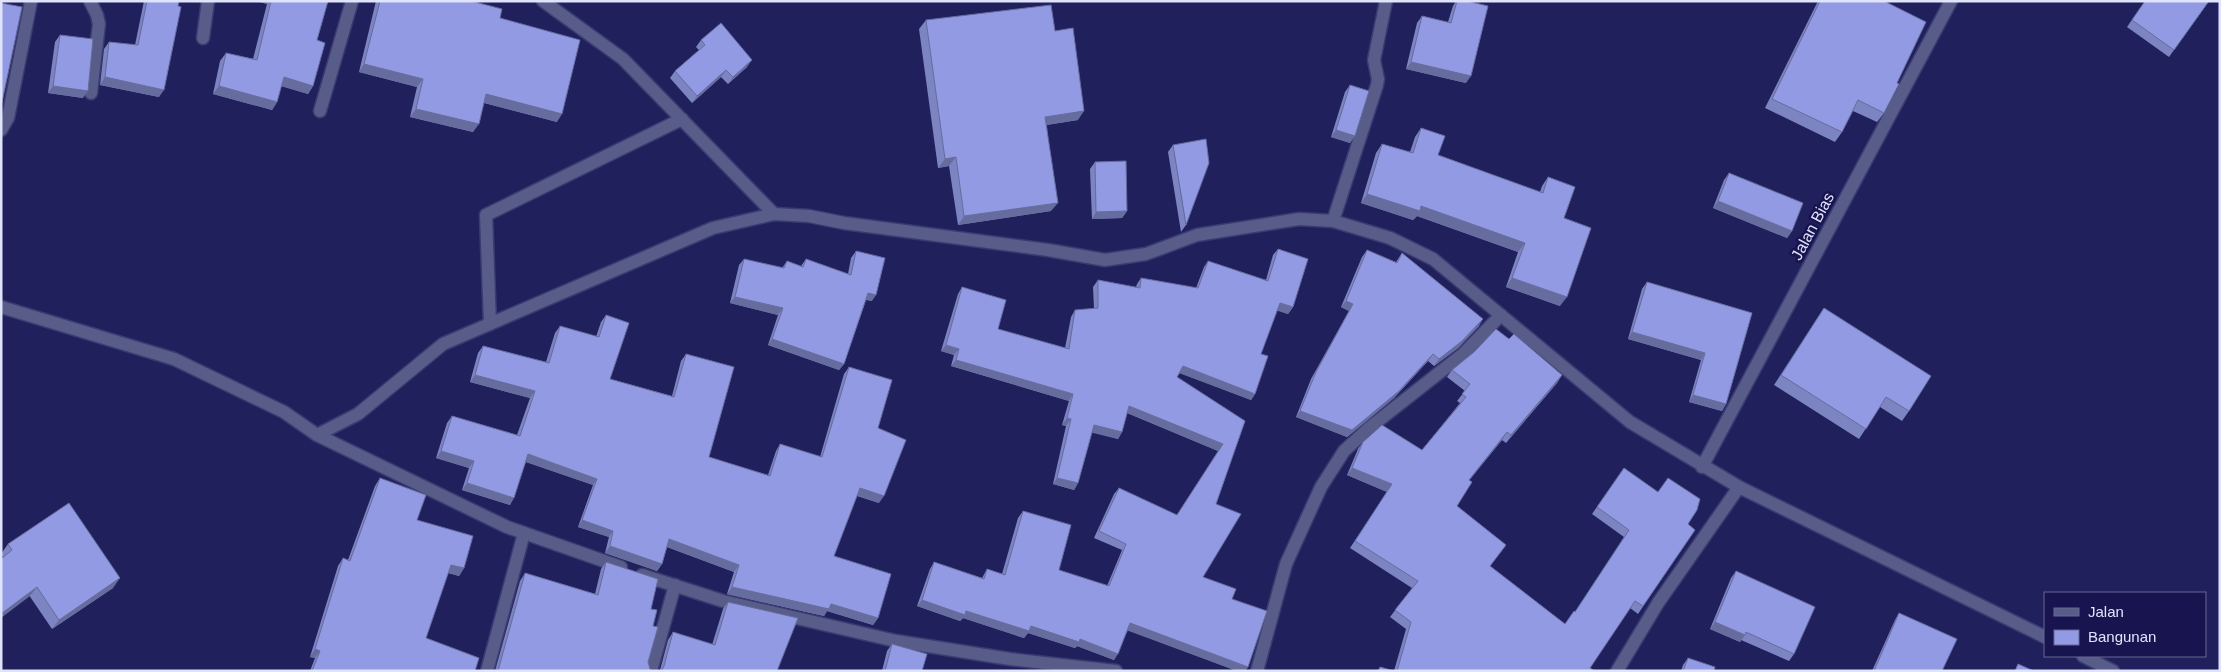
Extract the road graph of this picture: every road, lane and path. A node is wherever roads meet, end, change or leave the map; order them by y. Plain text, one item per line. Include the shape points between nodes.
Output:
1 (30, 1) edge
2 (90, 1) edge
3 (208, 1) edge
4 (352, 1) edge
5 (543, 1) edge
6 (1386, 1) edge
7 (1951, 1) edge
8 (203, 38) dead end
9 (91, 93) edge
10 (320, 111) dead end
11 (682, 119) junction
12 (1, 130) edge
13 (774, 214) junction
14 (1333, 221) junction
15 (1, 307) edge
16 (1501, 315) junction
17 (490, 324) junction
18 (317, 435) junction
19 (1702, 467) junction
20 (1738, 487) junction
21 (524, 534) junction
22 (675, 585) junction
23 (2044, 637) edge
24 (2085, 657) edge
25 (486, 671) edge
26 (651, 671) edge
27 (1116, 671) edge
28 (1257, 671) edge
29 (1617, 671) edge
30 (2113, 671) edge

1 - 12 street via 8,118
2 - 9 street via 99,24
3 - 8 street
4 - 10 street
5 - 11 street via 623,59
6 - 14 street via 1374,60 1377,85
7 - 19 street, Jalan Bias
11 - 13 street
11 - 17 street via 486,214
13 - 14 street via 809,216 1105,260 1146,254 1197,235 1299,219
13 - 17 street via 713,228
14 - 16 street via 1390,238 1434,259
15 - 18 street via 174,359 284,412
16 - 19 street via 1630,422
16 - 28 street via 1463,354 1344,451 1321,487 1286,564
17 - 18 street via 443,344 358,414
18 - 21 street
19 - 20 street
20 - 23 street
20 - 29 street via 1658,603
21 - 22 street
21 - 25 street
22 - 26 street
22 - 27 street via 723,601 896,641
24 - 30 street

